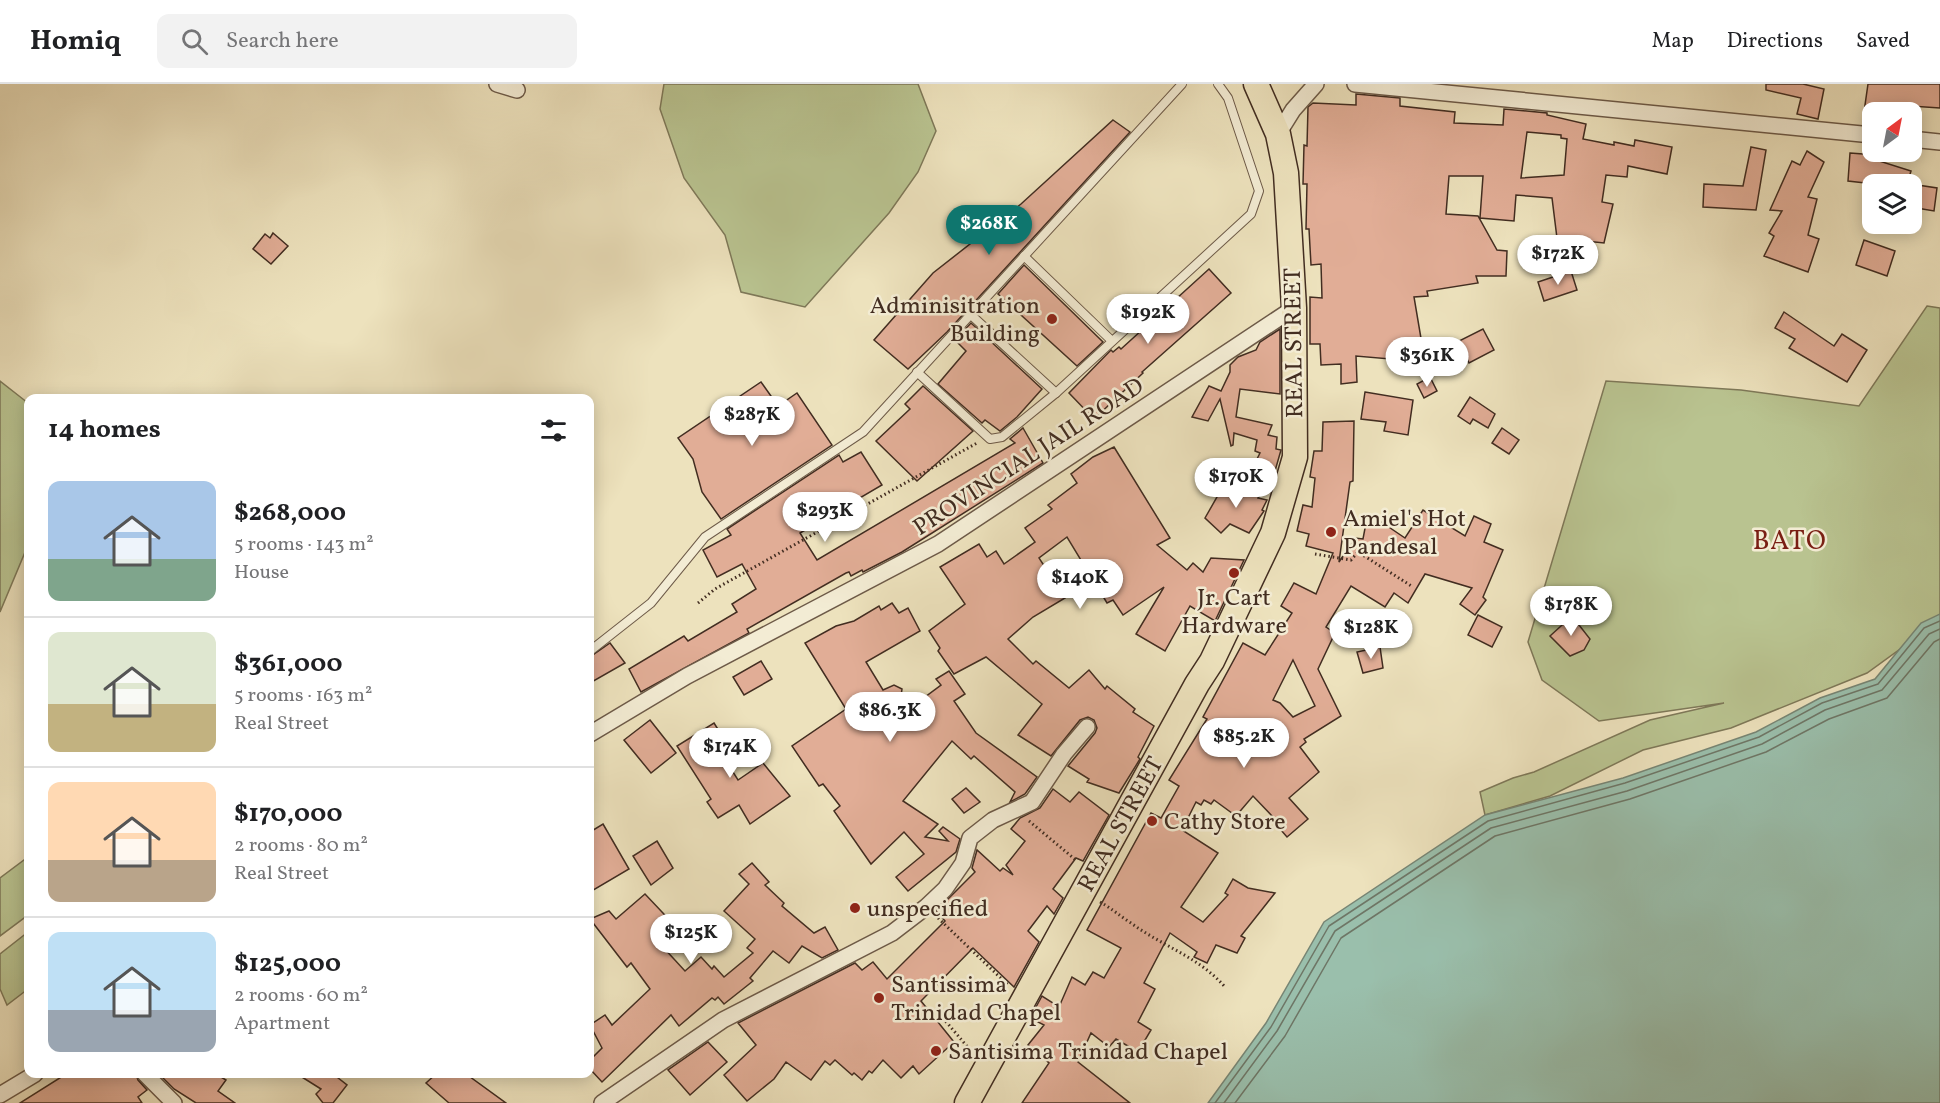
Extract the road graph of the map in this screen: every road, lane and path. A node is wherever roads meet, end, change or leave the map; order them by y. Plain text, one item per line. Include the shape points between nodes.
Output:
1 (497, 84) edge
2 (1182, 84) edge
3 (1218, 84) edge
4 (1256, 84) edge
5 (1316, 84) edge
6 (1355, 84) edge
7 (517, 90) dead end
8 (1278, 134) junction
9 (1862, 134) edge
10 (1922, 140) edge
11 (1940, 142) edge
12 (1024, 256) junction
13 (1294, 308) junction
14 (970, 314) junction
15 (1112, 341) junction
16 (918, 372) junction
17 (1056, 393) junction
18 (990, 439) junction
19 (1315, 554) dead end
20 (1413, 587) dead end
21 (698, 603) dead end
22 (594, 648) edge
23 (1087, 727) dead end
24 (594, 732) edge
25 (1017, 810) junction
26 (1088, 882) junction
27 (926, 907) junction
28 (1225, 987) dead end
29 (1023, 1000) junction
30 (937, 1011) dead end
31 (986, 1068) junction
32 (28, 1078) edge
33 (149, 1078) edge
34 (0, 1095) edge
35 (174, 1103) edge
36 (602, 1103) edge
37 (967, 1103) edge

1 - 7 street
2 - 12 lane
3 - 15 lane via 1228,99 1259,191 1251,214
4 - 8 main road, REAL STREET
5 - 8 street
6 - 9 street
8 - 13 main road, REAL STREET via 1286,173
10 - 11 street
12 - 14 lane
12 - 15 lane
13 - 24 street, PROVINCIAL JAIL ROAD via 938,544 687,676
13 - 26 main road, REAL STREET via 1295,457 1273,533 1212,661
14 - 16 lane
14 - 17 lane
15 - 17 lane
16 - 18 lane
16 - 22 lane via 863,432 705,537 651,603
17 - 18 lane via 1002,437
18 - 21 path via 906,480 715,589
19 - 20 path via 1351,560 1359,552
23 - 25 street via 1032,802
25 - 26 path via 1074,860
25 - 27 street via 993,820 970,838 963,862 945,890
26 - 28 path via 1131,924 1186,954
26 - 29 main road, REAL STREET
27 - 29 path
27 - 36 street via 892,933 723,1020
29 - 31 main road, REAL STREET
30 - 31 path
31 - 37 main road, REAL STREET
32 - 34 street
33 - 35 street

